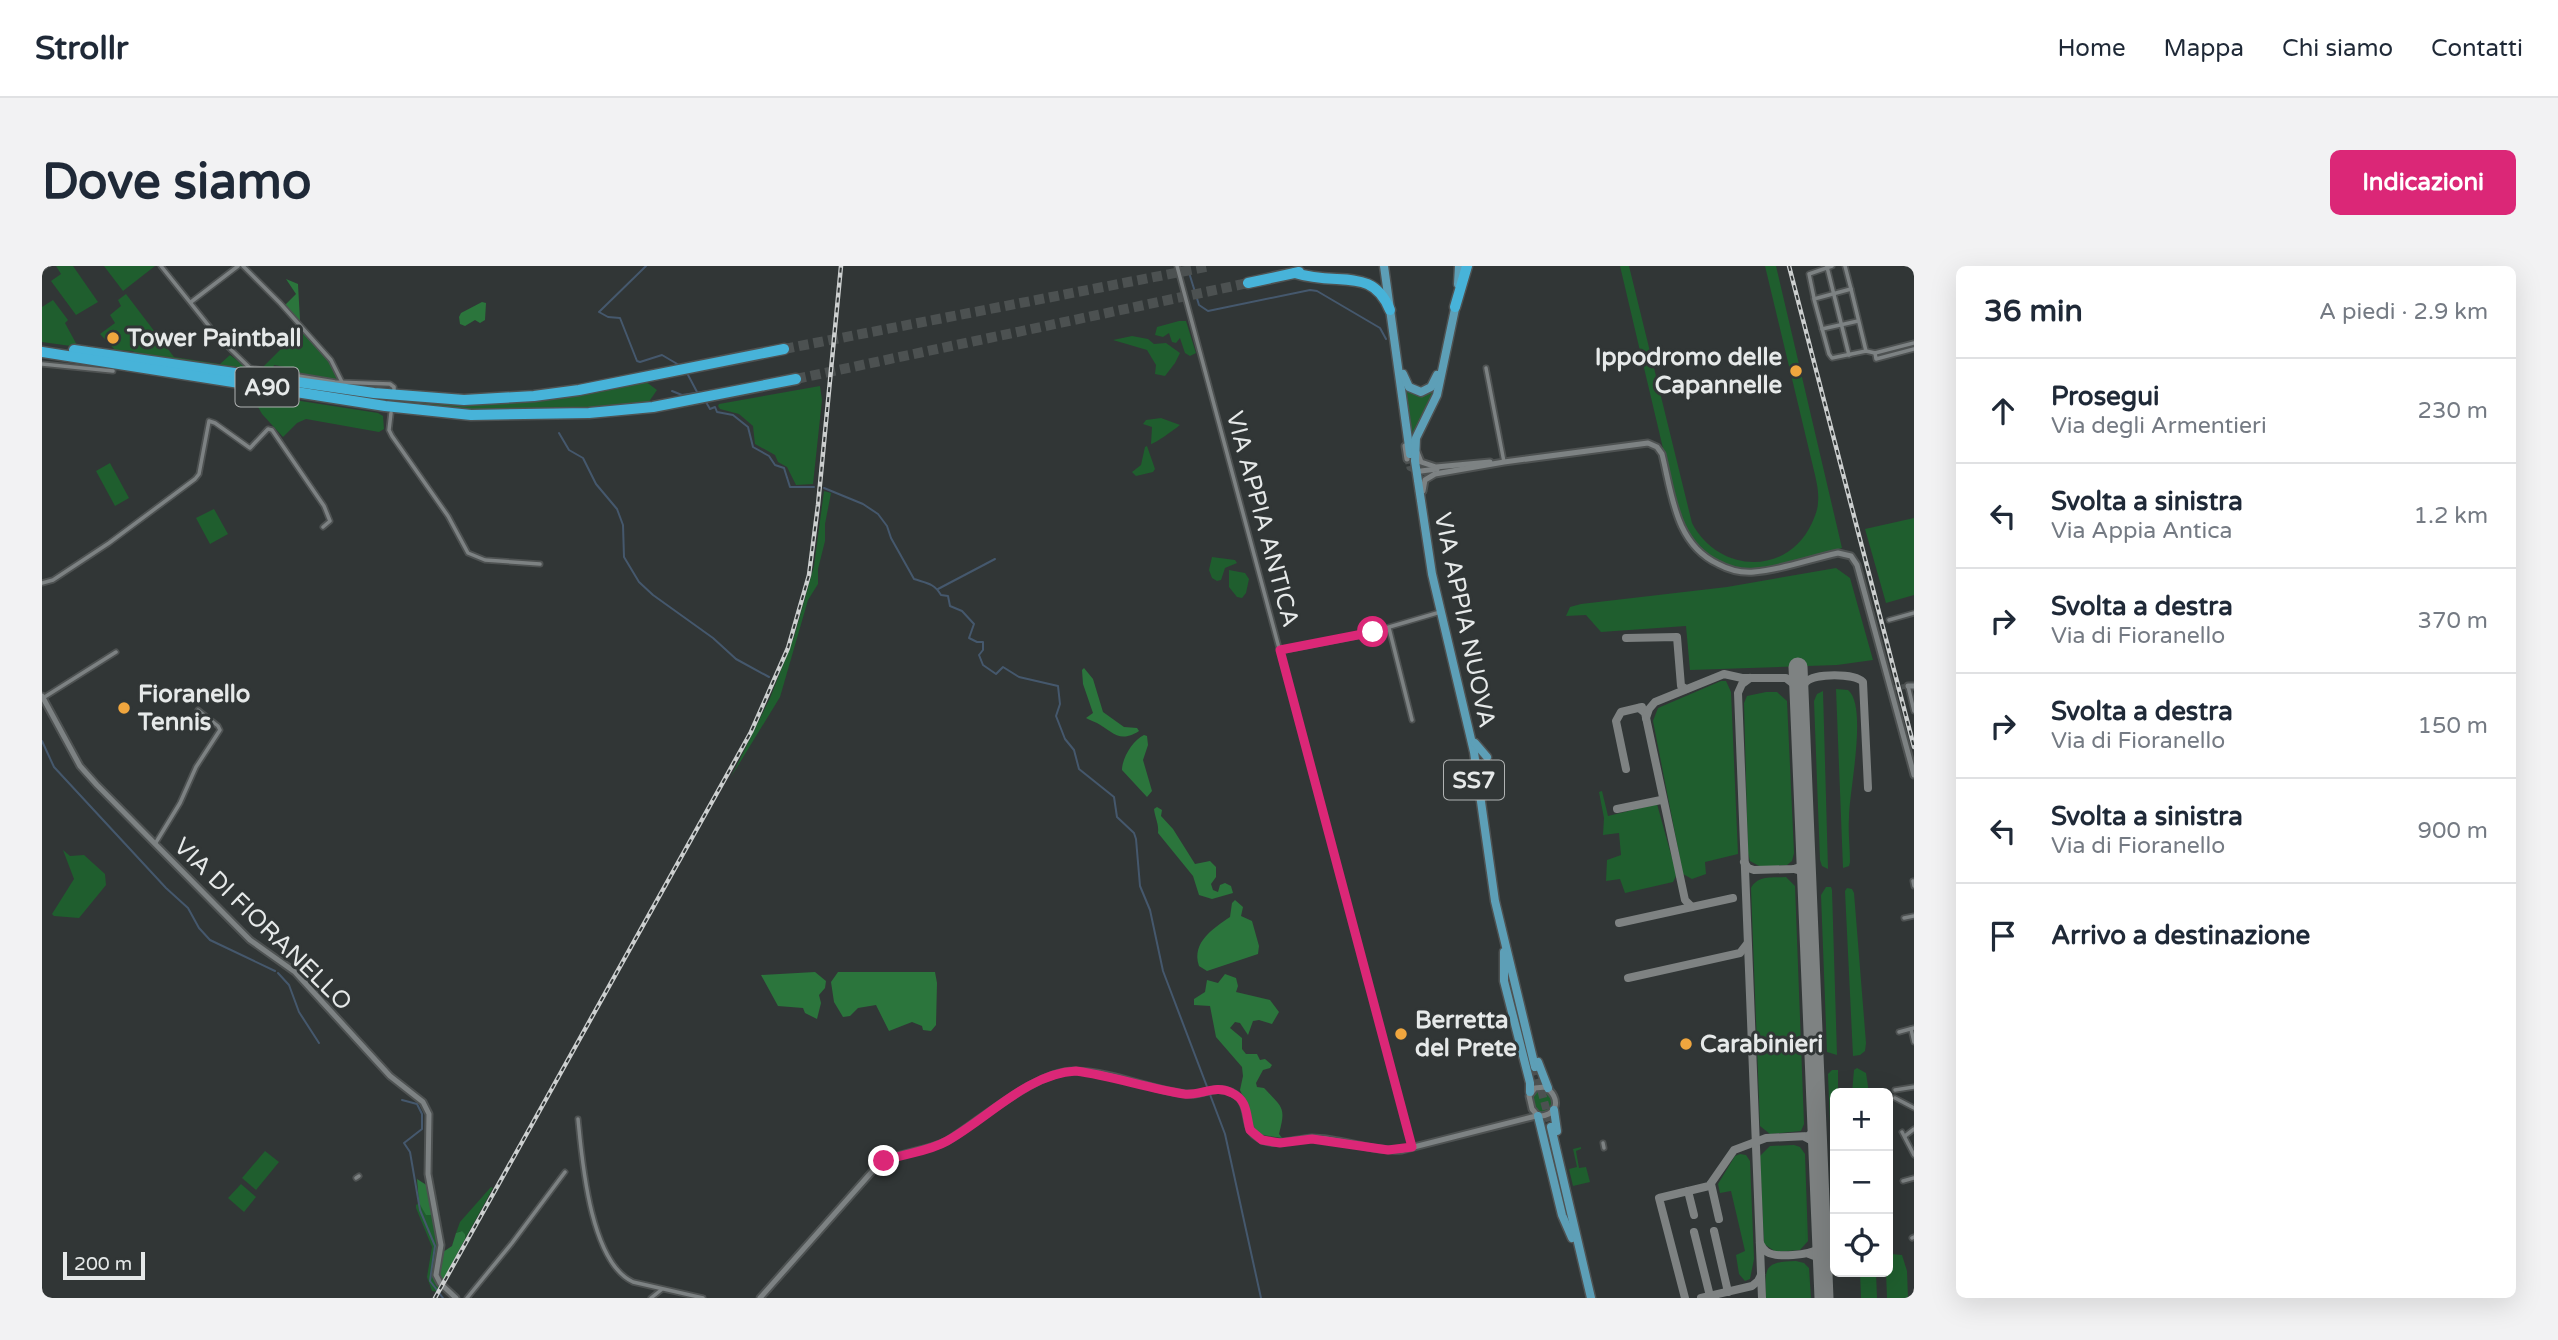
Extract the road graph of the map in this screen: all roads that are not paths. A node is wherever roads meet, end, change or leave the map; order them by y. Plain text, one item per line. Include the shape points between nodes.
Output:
1 (161, 266) edge
2 (240, 266) edge
3 (1177, 266) edge
4 (1386, 266) edge
5 (1459, 266) edge
6 (1467, 266) edge
7 (1845, 266) edge
8 (1830, 267) edge
9 (1320, 268) edge
10 (1347, 268) dead end
11 (1295, 273) junction
12 (1373, 274) dead end
13 (1248, 283) tunnel mouth
14 (1851, 289) junction
15 (1833, 294) junction
16 (1814, 299) junction
17 (191, 302) junction
18 (1455, 307) junction
19 (1390, 310) junction
20 (1859, 321) junction
21 (1841, 325) junction
22 (1393, 326) junction
23 (1822, 329) junction
24 (1394, 337) junction
25 (1914, 343) edge
26 (42, 346) edge
27 (1446, 348) junction
28 (784, 349) tunnel mouth
29 (1914, 349) edge
30 (1866, 351) junction
31 (42, 352) edge
32 (1875, 353) junction
33 (1849, 355) junction
34 (42, 364) edge
35 (1486, 368) dead end
36 (113, 371) dead end
37 (1399, 373) junction
38 (796, 379) tunnel mouth
39 (342, 382) junction
40 (394, 392) dead end
41 (393, 399) dead end
42 (393, 406) dead end
43 (1431, 409) junction
44 (391, 413) dead end
45 (1407, 459) tunnel mouth
46 (1504, 462) junction
47 (1489, 465) junction
48 (1421, 471) dead end
49 (323, 527) dead end
50 (540, 564) dead end
51 (1431, 567) junction
52 (42, 583) edge
53 (1437, 613) junction
54 (1914, 613) edge
55 (1889, 620) dead end
56 (1389, 628) junction
57 (1280, 650) junction
58 (116, 652) dead end
59 (1911, 686) edge
60 (42, 697) edge
61 (198, 710) dead end
62 (1914, 711) edge
63 (1412, 720) dead end
64 (1467, 721) junction
65 (1914, 775) edge
66 (1480, 797) junction
67 (155, 844) junction
68 (1913, 881) edge
69 (1914, 886) edge
70 (1914, 916) edge
71 (1905, 918) dead end
72 (1505, 950) junction
73 (1912, 1028) edge
74 (1899, 1032) dead end
75 (1914, 1042) edge
76 (1533, 1068) tunnel mouth
77 (1914, 1087) edge
78 (1548, 1088) junction
79 (1895, 1090) dead end
80 (1530, 1092) junction
81 (1895, 1098) dead end
82 (1914, 1108) edge
83 (1554, 1110) junction
84 (1535, 1112) junction
85 (578, 1119) dead end
86 (1549, 1128) tunnel mouth
87 (1914, 1129) edge
88 (1412, 1147) junction
89 (1914, 1155) edge
90 (565, 1172) dead end
91 (1914, 1178) edge
92 (1903, 1181) dead end
93 (1574, 1238) junction
94 (661, 1290) junction
95 (456, 1298) edge
96 (467, 1298) edge
97 (652, 1298) edge
98 (703, 1298) edge
99 (760, 1298) edge
100 (1589, 1298) edge

1 - 17 street
2 - 17 street
2 - 39 street via 331,360
3 - 57 street, VIA APPIA ANTICA
4 - 19 main road, VIA APPIA NUOVA / SS7
4 - 22 street, VIA APPIA NUOVA
5 - 18 main road, VIA APPIA NUOVA / SS7
6 - 18 highway
7 - 14 street
8 - 15 street
8 - 16 street via 1809,274
9 - 11 highway
10 - 11 highway via 1316,275
11 - 13 highway
12 - 19 highway via 1385,290
14 - 15 street
14 - 20 street
15 - 16 street
15 - 21 street
16 - 23 street
17 - 39 street via 227,348 250,368
18 - 27 main road, VIA APPIA NUOVA / SS7
19 - 22 main road, VIA APPIA NUOVA / SS7
20 - 21 street
20 - 30 street
21 - 23 street
21 - 33 street
22 - 24 main road, VIA APPIA NUOVA / SS7
23 - 33 street via 1831,357
24 - 27 main road via 1405,382 1417,392 1434,383
24 - 37 main road, VIA APPIA NUOVA / SS7
25 - 32 street
26 - 28 highway, A90 via 383,395 464,400 579,390
27 - 43 main road, VIA APPIA NUOVA / SS7
29 - 32 street via 1876,359
30 - 32 street
30 - 33 street
31 - 38 highway, A90 via 384,406 471,415 646,408
34 - 36 street
35 - 46 street
37 - 45 street
37 - 53 main road, VIA APPIA NUOVA / SS7
39 - 40 street via 389,384
41 - 42 street
43 - 46 street via 1418,444 1423,463 1436,467
43 - 51 main road, VIA APPIA NUOVA / SS7 via 1417,435 1415,453
44 - 50 street via 392,436 468,553 485,560
46 - 47 street
46 - 65 street via 1653,444 1662,454 1681,526 1702,554 1726,568 1748,572 1838,553 1849,555 1857,565
47 - 48 street
47 - 51 street via 1434,474 1424,482
49 - 52 street via 330,521 324,506 272,430 250,448 209,421 195,479 109,543
51 - 64 main road, VIA APPIA NUOVA / SS7
53 - 56 street
53 - 72 main road, VIA APPIA NUOVA / SS7 via 1470,750 1491,900
54 - 55 street
56 - 57 street
56 - 63 street
57 - 88 street, VIA APPIA ANTICA
58 - 60 street
59 - 62 street
60 - 67 street, VIA DI FIORANELLO via 83,770
61 - 67 street via 220,730
64 - 66 main road, VIA APPIA NUOVA / SS7
64 - 66 main road via 1485,761
66 - 72 main road, VIA APPIA NUOVA / SS7
67 - 95 street, VIA DI FIORANELLO via 250,940 295,972 390,1076 427,1108 428,1174 441,1247 436,1275
68 - 69 street
70 - 71 street
72 - 76 main road, VIA APPIA NUOVA / SS7
72 - 78 main road
72 - 80 main road via 1504,981
73 - 74 street
73 - 75 street
77 - 79 street
78 - 80 street via 1539,1086
78 - 83 street
80 - 84 street
81 - 82 street
83 - 84 street via 1547,1116
83 - 93 main road via 1575,1216
84 - 88 street via 1527,1119
84 - 93 main road via 1562,1215
85 - 94 street via 587,1195 606,1247 628,1279
86 - 93 main road
87 - 89 street via 1903,1135
88 - 99 street via 1388,1150 1319,1139 1262,1140 1250,1130 1238,1097 1228,1091 1185,1094 1076,1071 1047,1075 947,1141 879,1164
90 - 96 street
91 - 92 street
93 - 100 main road
94 - 97 street
94 - 98 street

